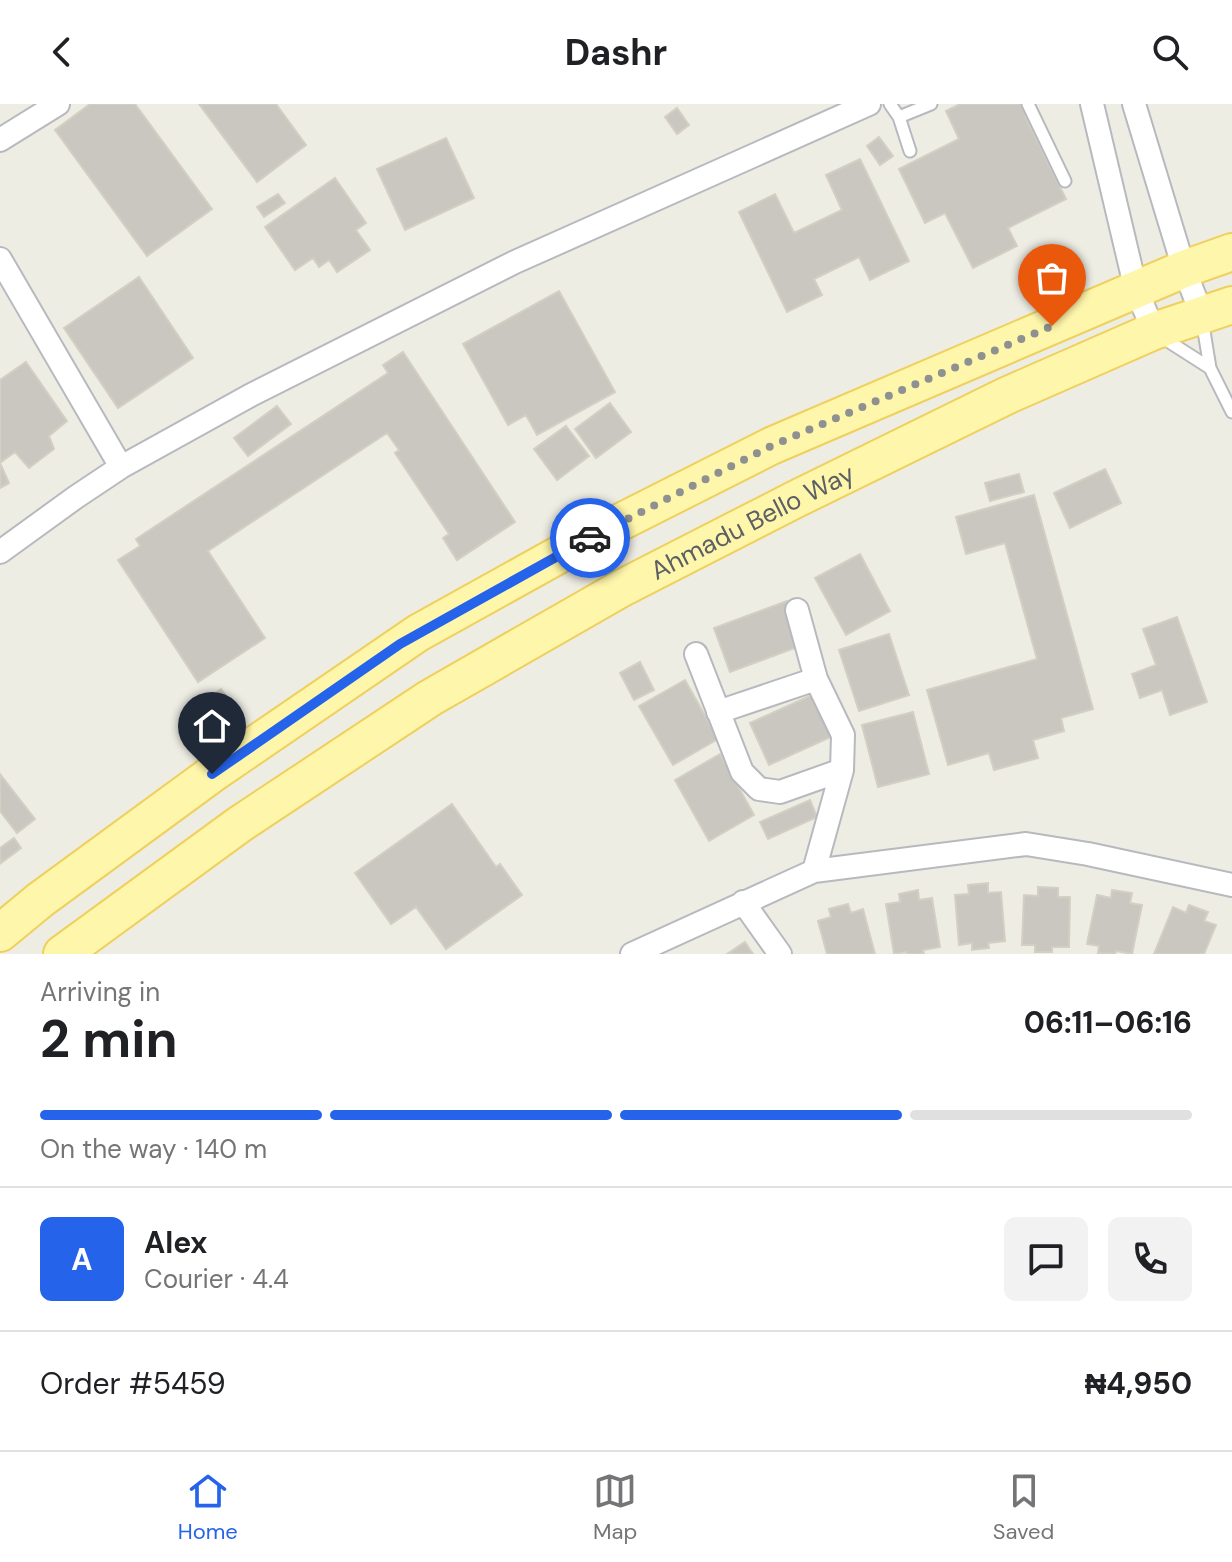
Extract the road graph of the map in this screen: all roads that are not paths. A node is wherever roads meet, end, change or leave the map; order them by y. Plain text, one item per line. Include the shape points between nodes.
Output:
1 (58, 104) edge
2 (869, 104) edge
3 (890, 104) edge
4 (931, 104) edge
5 (1028, 104) edge
6 (1092, 104) edge
7 (1134, 104) edge
8 (899, 117) junction
9 (0, 140) edge
10 (910, 151) dead end
11 (1065, 181) dead end
12 (1232, 252) edge
13 (0, 259) edge
14 (1184, 269) junction
15 (1136, 290) junction
16 (1217, 310) edge
17 (1154, 331) junction
18 (1210, 368) junction
19 (1232, 412) edge
20 (121, 467) junction
21 (0, 552) edge
22 (797, 610) dead end
23 (696, 654) dead end
24 (816, 679) junction
25 (718, 712) junction
26 (842, 770) junction
27 (814, 871) junction
28 (1232, 885) edge
29 (743, 902) junction
30 (0, 933) edge
31 (62, 954) edge
32 (632, 954) edge
33 (780, 954) edge

1 - 9 street
2 - 20 street via 515,262
3 - 8 lane
4 - 8 lane
5 - 11 lane
6 - 15 street
7 - 14 street
8 - 10 lane
12 - 14 main road
13 - 20 street
14 - 15 main road
14 - 16 street
15 - 17 street
15 - 30 main road via 771,446 418,633 212,774
16 - 17 main road, Ahmadu Bello Way
16 - 18 lane
17 - 18 lane
17 - 31 main road, Ahmadu Bello Way via 1008,395 622,588 430,698 240,824
18 - 19 lane
20 - 21 street
22 - 24 street
23 - 25 street
24 - 25 street
24 - 26 street via 843,735
25 - 26 street via 742,772 759,789 780,792
26 - 27 street
27 - 28 street via 1026,844
27 - 29 street
29 - 32 street
29 - 33 street

